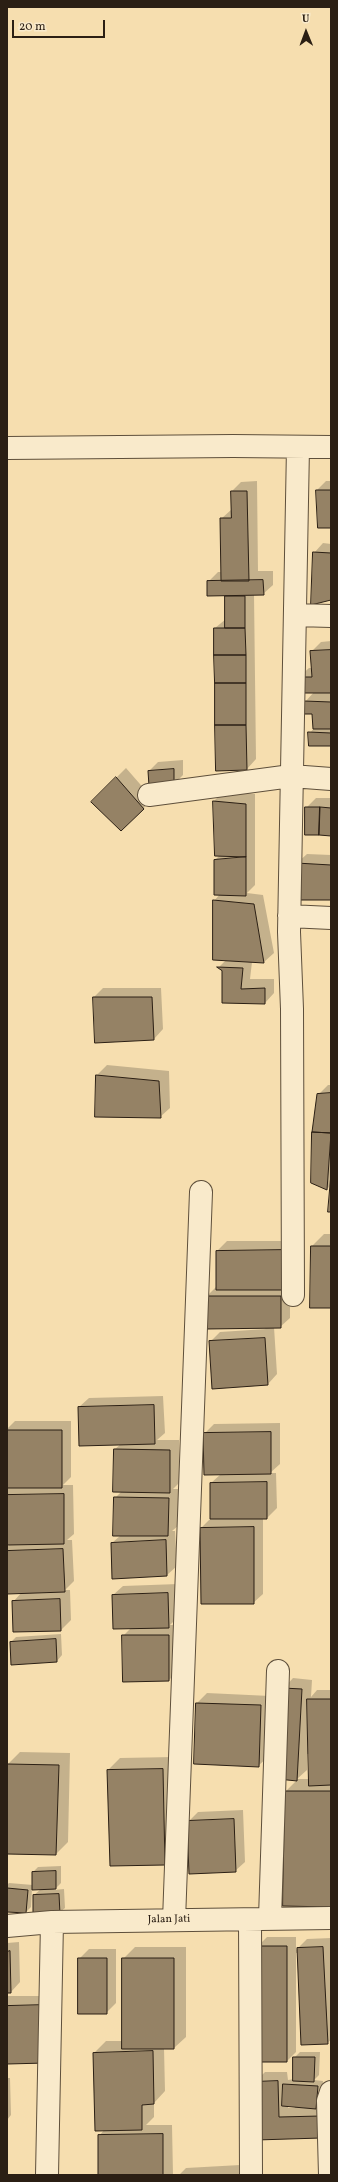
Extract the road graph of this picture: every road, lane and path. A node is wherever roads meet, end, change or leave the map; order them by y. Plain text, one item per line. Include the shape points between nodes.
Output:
1 (298, 447) junction
2 (331, 447) edge
3 (7, 448) edge
4 (296, 615) junction
5 (331, 616) edge
6 (291, 776) junction
7 (331, 778) edge
8 (149, 794) dead end
9 (289, 916) junction
10 (331, 918) edge
11 (201, 1192) dead end
12 (294, 1295) dead end
13 (278, 1671) dead end
14 (331, 1918) edge
15 (260, 1919) junction
16 (174, 1920) junction
17 (52, 1922) junction
18 (7, 1926) edge
19 (331, 2092) edge
20 (47, 2175) edge
21 (251, 2175) edge
22 (330, 2175) edge

1 - 2 street
1 - 3 street
1 - 4 street
4 - 5 street
4 - 6 street
6 - 7 street
6 - 8 street
6 - 9 street
9 - 10 street
9 - 12 street
11 - 16 street
13 - 15 street
14 - 15 street, Jalan Jati
15 - 16 street, Jalan Jati
15 - 21 street
16 - 17 street, Jalan Jati
17 - 18 street, Jalan Jati
17 - 20 street
19 - 22 street via 328,2101

